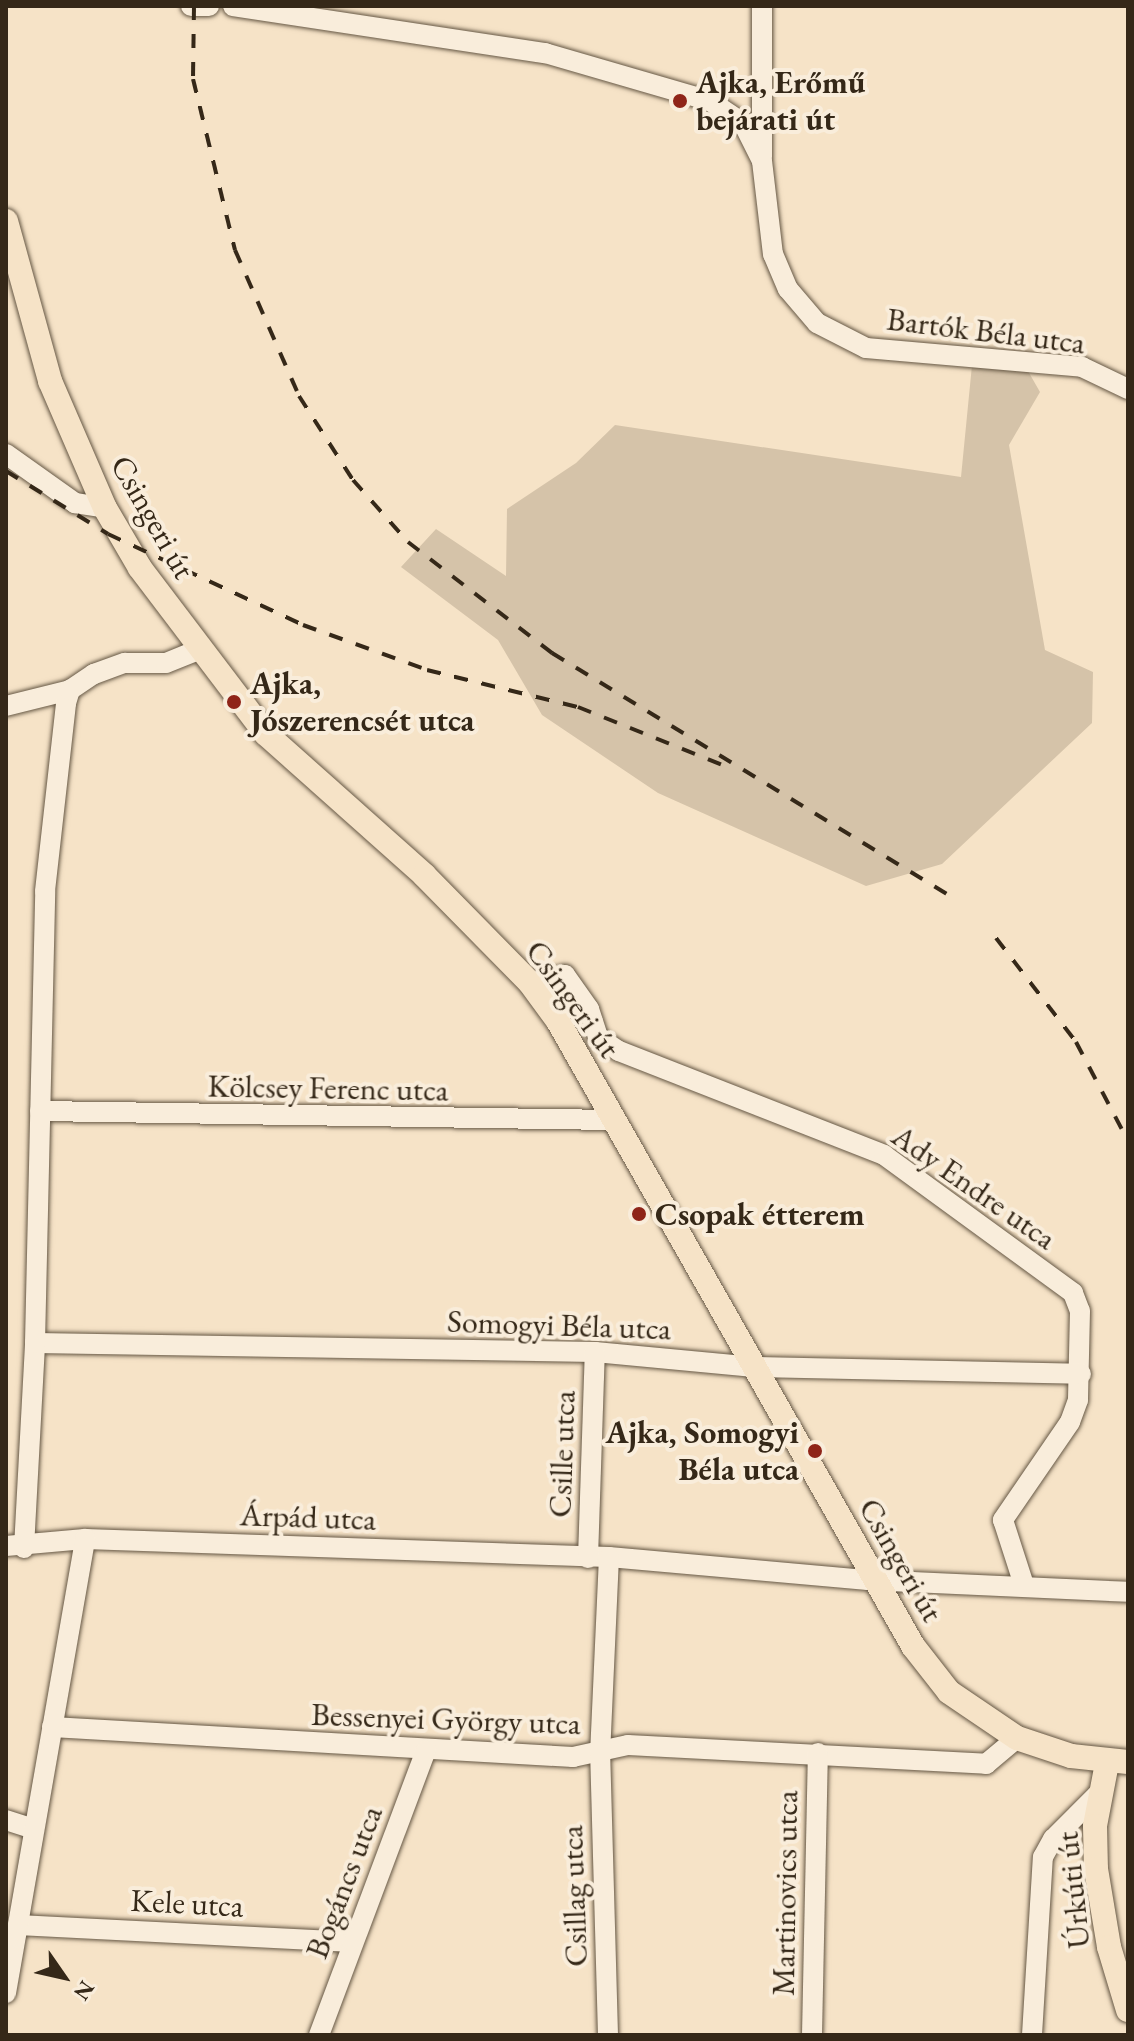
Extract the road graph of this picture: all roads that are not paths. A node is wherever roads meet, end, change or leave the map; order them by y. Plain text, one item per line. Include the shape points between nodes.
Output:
1 (191, 6) edge
2 (209, 6) edge
3 (233, 6) edge
4 (762, 6) edge
5 (762, 161) junction
6 (6, 221) edge
7 (1128, 389) edge
8 (6, 454) edge
9 (105, 508) junction
10 (198, 650) junction
11 (70, 690) junction
12 (6, 706) edge
13 (530, 983) junction
14 (40, 1111) junction
15 (615, 1120) junction
16 (35, 1343) junction
17 (595, 1352) junction
18 (754, 1367) junction
19 (1081, 1374) junction
20 (85, 1539) junction
21 (15, 1547) edge
22 (599, 1557) junction
23 (875, 1580) junction
24 (1024, 1585) junction
25 (1128, 1592) edge
26 (52, 1727) junction
27 (1017, 1738) junction
28 (426, 1750) junction
29 (818, 1753) junction
30 (600, 1755) junction
31 (1118, 1763) edge
32 (1101, 1791) junction
33 (6, 1820) edge
34 (34, 1829) junction
35 (18, 1925) junction
36 (353, 1942) junction
37 (6, 1993) edge
38 (1127, 2006) edge
39 (319, 2035) edge
40 (608, 2035) edge
41 (812, 2035) edge
42 (1032, 2035) edge

1 - 2 street
3 - 5 street, Bartók Béla utca via 545,53 670,86 710,101 743,123
4 - 5 street
5 - 7 street, Bartók Béla utca via 773,254 788,289 817,323 866,348 1082,367
6 - 9 main road, Csingeri út via 50,381
8 - 9 street via 75,503
9 - 10 main road, Csingeri út
10 - 11 street via 166,663 125,663
10 - 13 main road, Csingeri út via 266,734 424,875
11 - 12 street
11 - 14 street via 45,891
13 - 15 main road, Csingeri út
13 - 19 street, Ady Endre utca via 565,975 589,1009 598,1037 619,1051 884,1155 923,1182 1073,1293 1080,1311
14 - 15 street, Kölcsey Ferenc utca
14 - 16 street
15 - 18 main road, Csingeri út
16 - 17 street, Somogyi Béla utca
16 - 21 street
17 - 18 street, Somogyi Béla utca
17 - 22 street, Csille utca
18 - 19 street, Somogyi Béla utca
18 - 23 main road, Csingeri út
19 - 24 street, Ady Endre utca via 1070,1422 1003,1520
20 - 21 street, Árpád utca
20 - 22 street, Árpád utca
20 - 26 street
22 - 23 street, Árpád utca
22 - 30 street
23 - 24 street, Árpád utca
23 - 27 main road, Csingeri út via 913,1646 949,1692
24 - 25 street, Árpád utca
26 - 28 street, Bessenyei György utca
26 - 34 street
27 - 29 street, Bessenyei György utca via 986,1764
27 - 31 main road, Csingeri út
28 - 30 street, Bessenyei György utca
28 - 36 street, Bogáncs utca
29 - 30 street, Bessenyei György utca via 628,1745
29 - 41 street, Martinovics utca
30 - 40 street, Csillag utca
31 - 32 main road, Úrkúti út
32 - 38 main road, Úrkúti út via 1096,1869
32 - 42 street via 1053,1839 1043,1857
33 - 34 street
34 - 35 street
35 - 36 street, Kele utca
35 - 37 street
36 - 39 street, Bogáncs utca

